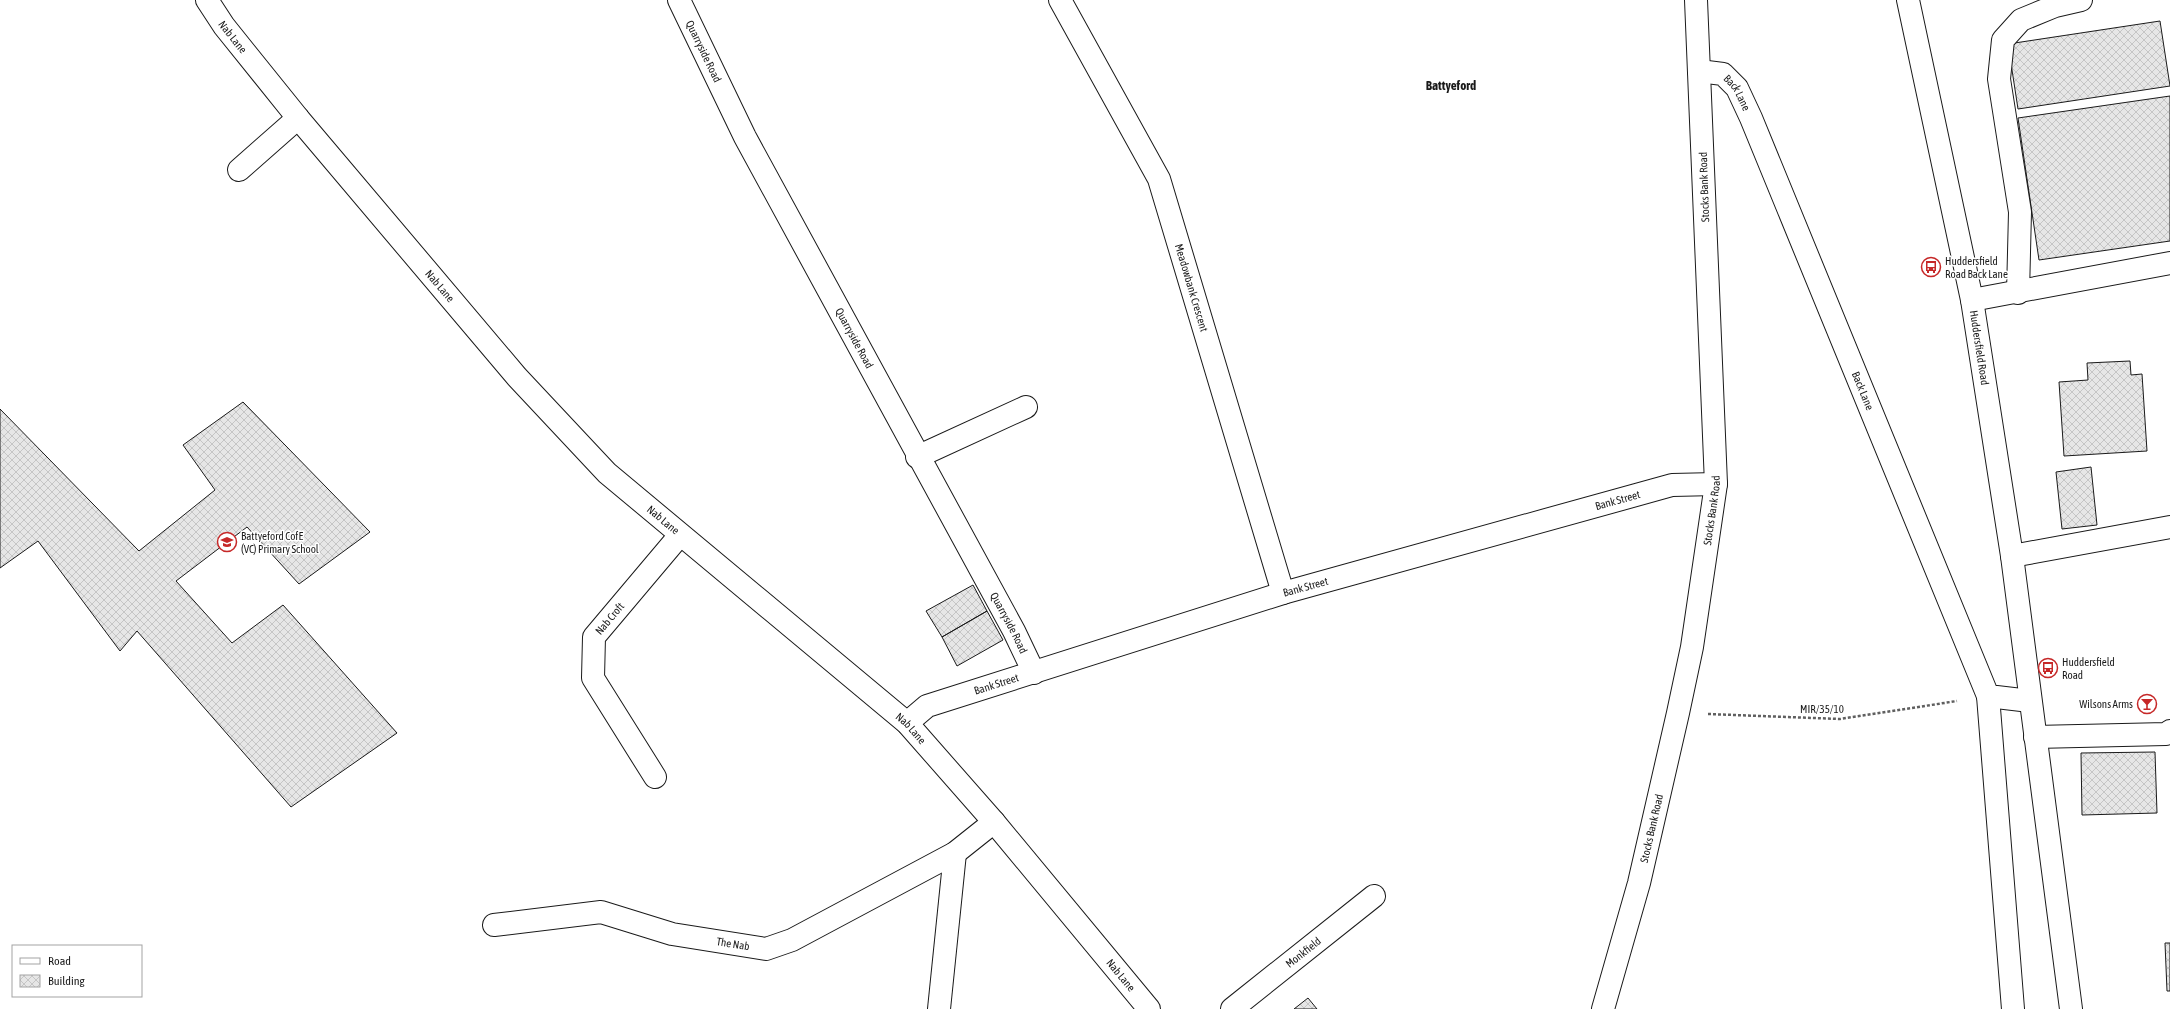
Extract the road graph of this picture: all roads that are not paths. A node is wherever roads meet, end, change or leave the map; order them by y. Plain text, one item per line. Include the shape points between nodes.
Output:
1 (207, 0) edge
2 (679, 0) edge
3 (1060, 0) edge
4 (1696, 0) edge
5 (1908, 0) edge
6 (2081, 0) edge
7 (1699, 71) junction
8 (298, 118) junction
9 (239, 170) dead end
10 (2170, 263) edge
11 (2018, 293) junction
12 (1972, 300) junction
13 (1026, 407) dead end
14 (917, 457) junction
15 (1716, 484) junction
16 (2170, 527) edge
17 (680, 535) junction
18 (2012, 556) junction
19 (1283, 593) junction
20 (1034, 673) junction
21 (1988, 696) junction
22 (2030, 701) junction
23 (907, 723) junction
24 (2170, 732) edge
25 (2035, 737) junction
26 (655, 777) dead end
27 (994, 822) junction
28 (955, 853) junction
29 (1374, 896) dead end
30 (494, 925) dead end
31 (938, 1009) edge
32 (1149, 1009) edge
33 (1232, 1009) edge
34 (1603, 1009) edge
35 (2013, 1009) edge
36 (2072, 1009) edge

1 - 8 main road, Nab Lane via 224,26
2 - 14 main road, Quarryside Road via 745,137
3 - 19 main road, Meadowbank Crescent via 1159,179
4 - 7 main road, Stocks Bank Road
5 - 12 main road, Huddersfield Road
6 - 11 main road via 2055,6 2021,20 2003,40 1999,79 2020,212
7 - 15 main road, Stocks Bank Road
7 - 21 main road, Back Lane via 1723,74 1737,88 1751,118
8 - 9 main road
8 - 17 main road, Nab Lane via 517,378 607,473
10 - 11 main road
11 - 12 main road
12 - 18 main road, Huddersfield Road
13 - 14 main road
14 - 20 main road, Quarryside Road via 1014,631
15 - 19 main road, Bank Street via 1672,485
15 - 34 main road, Stocks Bank Road via 1692,647 1678,713 1639,884
16 - 18 main road
17 - 23 main road, Nab Lane
17 - 26 main road, Nab Croft via 594,637 593,678
18 - 22 main road, Huddersfield Road
19 - 20 main road, Bank Street
20 - 23 main road, Bank Street via 927,706
21 - 22 main road
21 - 35 main road, Back Lane
22 - 25 main road, Huddersfield Road
23 - 27 main road, Nab Lane
24 - 25 main road
25 - 36 main road, Huddersfield Road
27 - 28 main road, The Nab
27 - 32 main road, Nab Lane
28 - 30 main road, The Nab via 792,940 766,949 672,934 601,912
28 - 31 main road
29 - 33 main road, Monkfield

